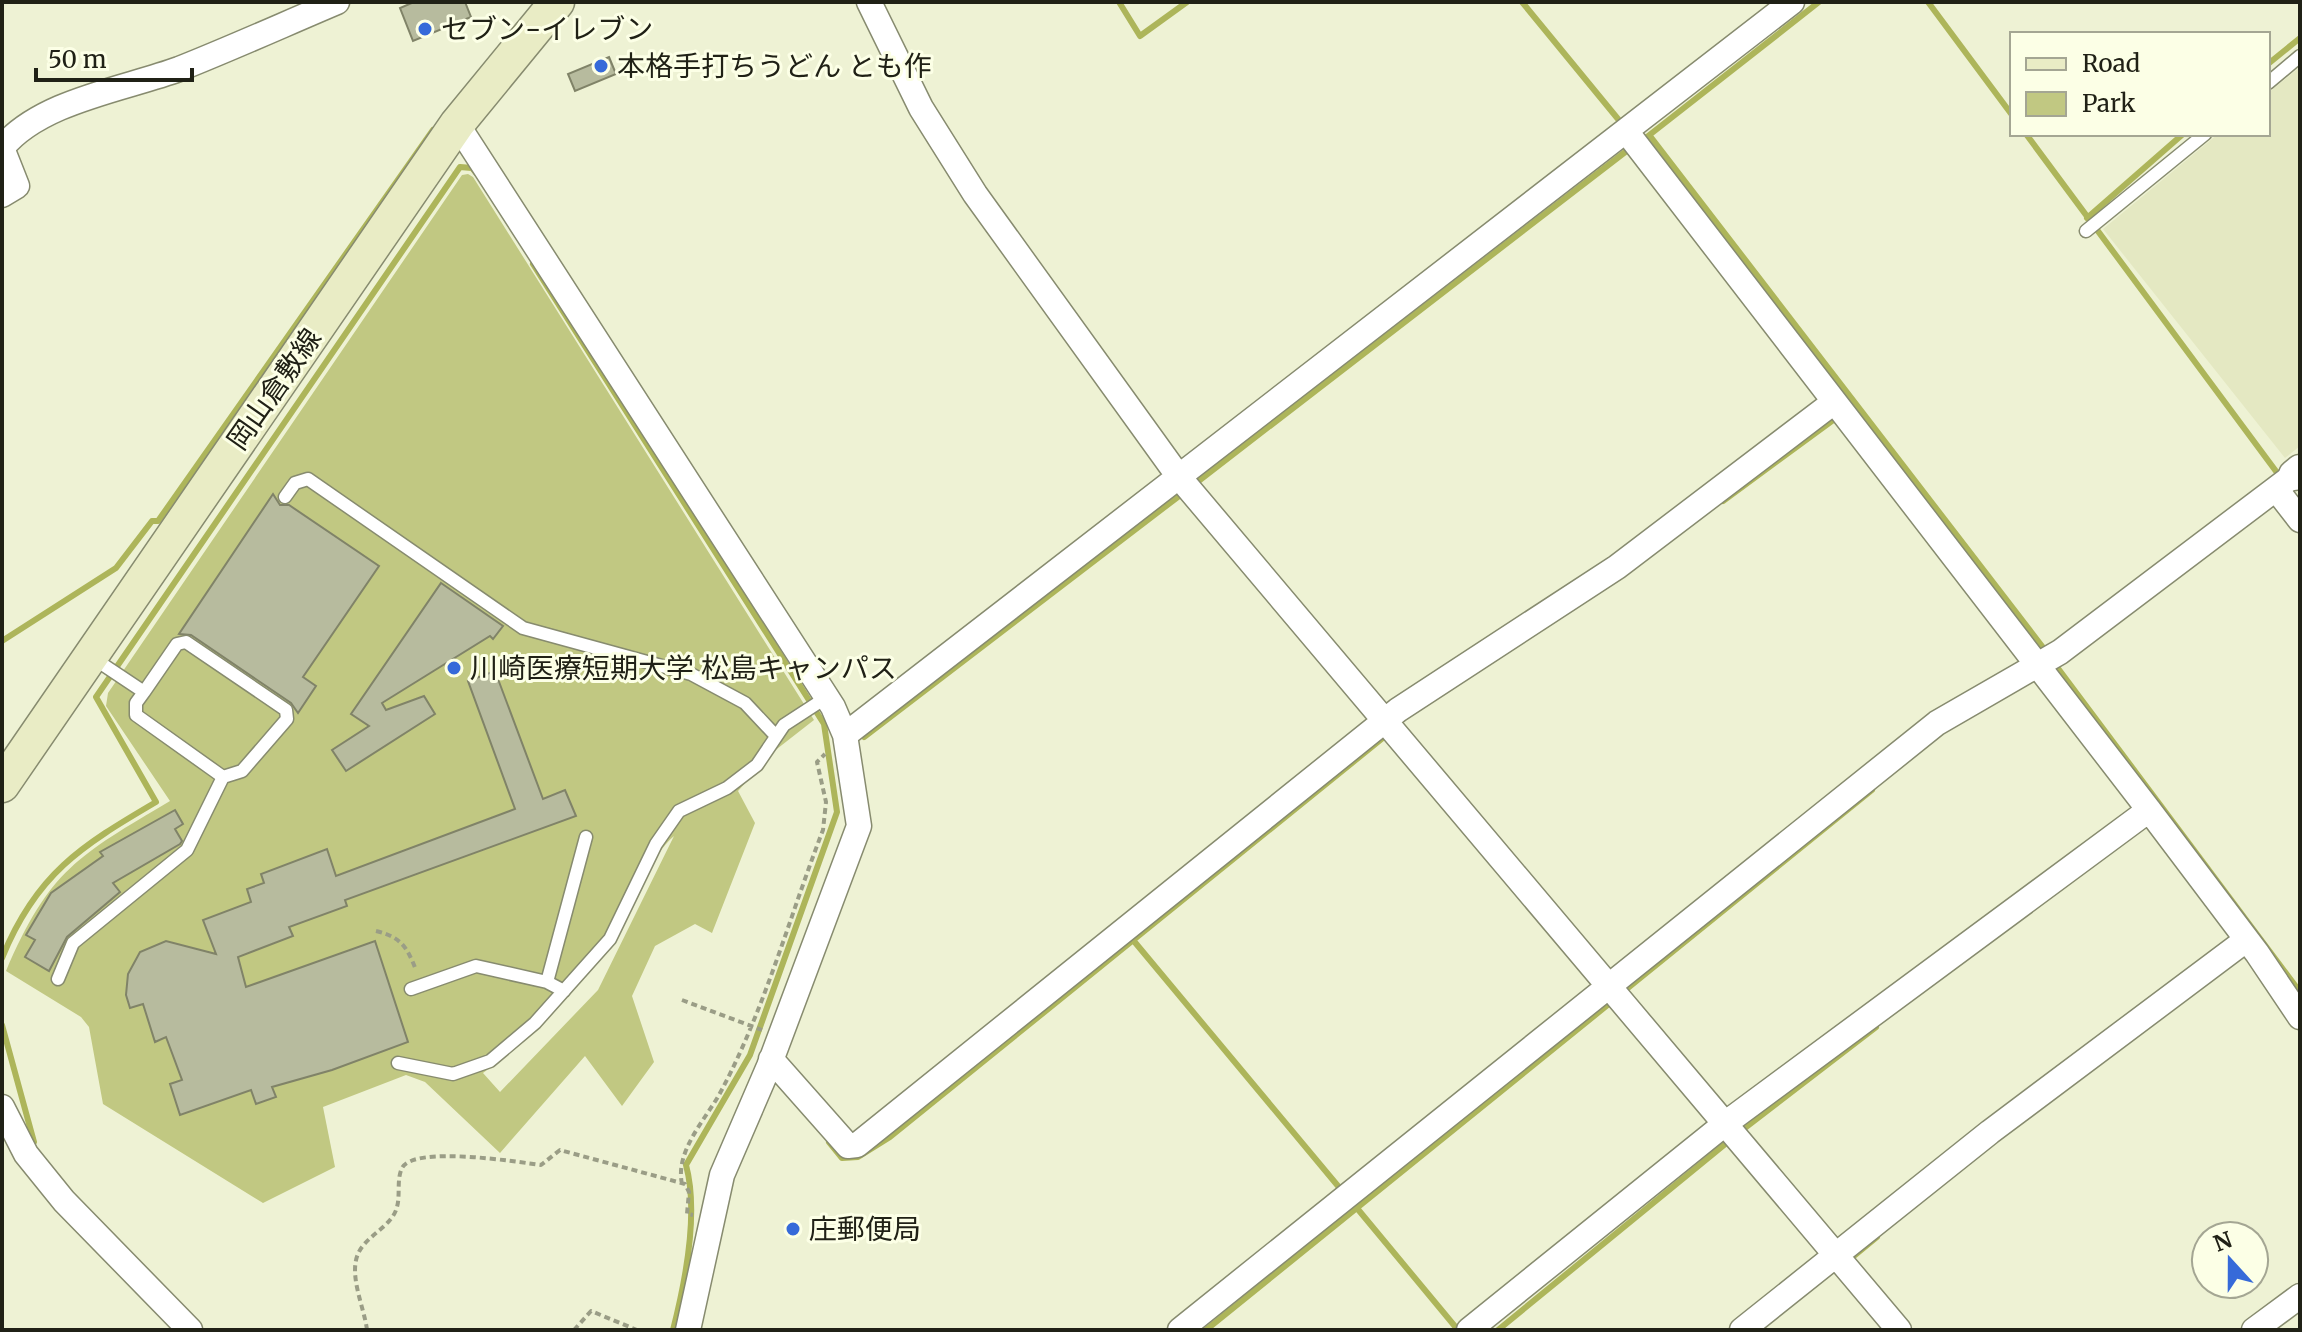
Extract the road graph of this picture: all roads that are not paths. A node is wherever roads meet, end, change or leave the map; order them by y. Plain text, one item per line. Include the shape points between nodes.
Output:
1 (337, 2) edge
2 (557, 2) edge
3 (869, 2) edge
4 (1792, 2) edge
5 (2300, 56) edge
6 (2270, 81) edge
7 (457, 124) junction
8 (2203, 136) edge
9 (1633, 139) junction
10 (2, 195) edge
11 (2091, 227) dead end
12 (1840, 409) junction
13 (2288, 480) edge
14 (1186, 485) junction
15 (285, 497) dead end
16 (2300, 520) edge
17 (2047, 660) junction
18 (99, 661) junction
19 (144, 692) junction
20 (818, 703) junction
21 (1392, 726) junction
22 (845, 735) junction
23 (776, 736) junction
24 (223, 777) junction
25 (2, 785) edge
26 (2149, 810) junction
27 (586, 837) dead end
28 (2250, 945) junction
29 (58, 979) dead end
30 (547, 982) junction
31 (416, 987) road end
32 (564, 991) junction
33 (1614, 992) junction
34 (2300, 1017) edge
35 (398, 1063) dead end
36 (769, 1066) junction
37 (2, 1107) edge
38 (1726, 1123) junction
39 (1844, 1261) junction
40 (2300, 1296) edge
41 (190, 1330) edge
42 (688, 1330) edge
43 (1180, 1330) edge
44 (1469, 1330) edge
45 (1742, 1330) edge
46 (1899, 1330) edge
47 (2254, 1330) edge

1 - 10 street via 180,68 85,97 14,134 2,148 17,186
2 - 7 main road, 岡山倉敷線
3 - 14 street via 921,108 967,182
4 - 9 street
5 - 6 lane
7 - 18 main road, 岡山倉敷線
7 - 20 street
8 - 11 lane
9 - 12 street
9 - 14 street
12 - 17 street
12 - 21 street
13 - 16 street
13 - 17 street
14 - 21 street
14 - 22 street
15 - 23 lane via 295,483 308,479 523,628 691,674 745,703
17 - 26 street
17 - 33 street via 1937,723
18 - 19 lane
18 - 25 main road, 岡山倉敷線
19 - 24 lane via 136,715
19 - 24 lane via 177,644 186,642 286,710 287,719 242,771
20 - 22 street
20 - 23 lane
21 - 33 street
21 - 36 street via 857,1145 848,1146
22 - 36 street via 859,826
23 - 32 lane via 757,765 727,788 679,811 656,844 610,939
24 - 29 lane via 187,850 73,943
26 - 28 street
26 - 38 street
27 - 30 lane
28 - 34 street
28 - 39 street via 2073,1068
30 - 31 lane via 476,966
30 - 32 lane
32 - 35 lane via 490,1061 453,1074
33 - 38 street
33 - 43 street
36 - 42 street via 722,1175
37 - 41 street via 26,1154 64,1201
38 - 39 street
38 - 44 street
39 - 45 street
39 - 46 street
40 - 47 street

